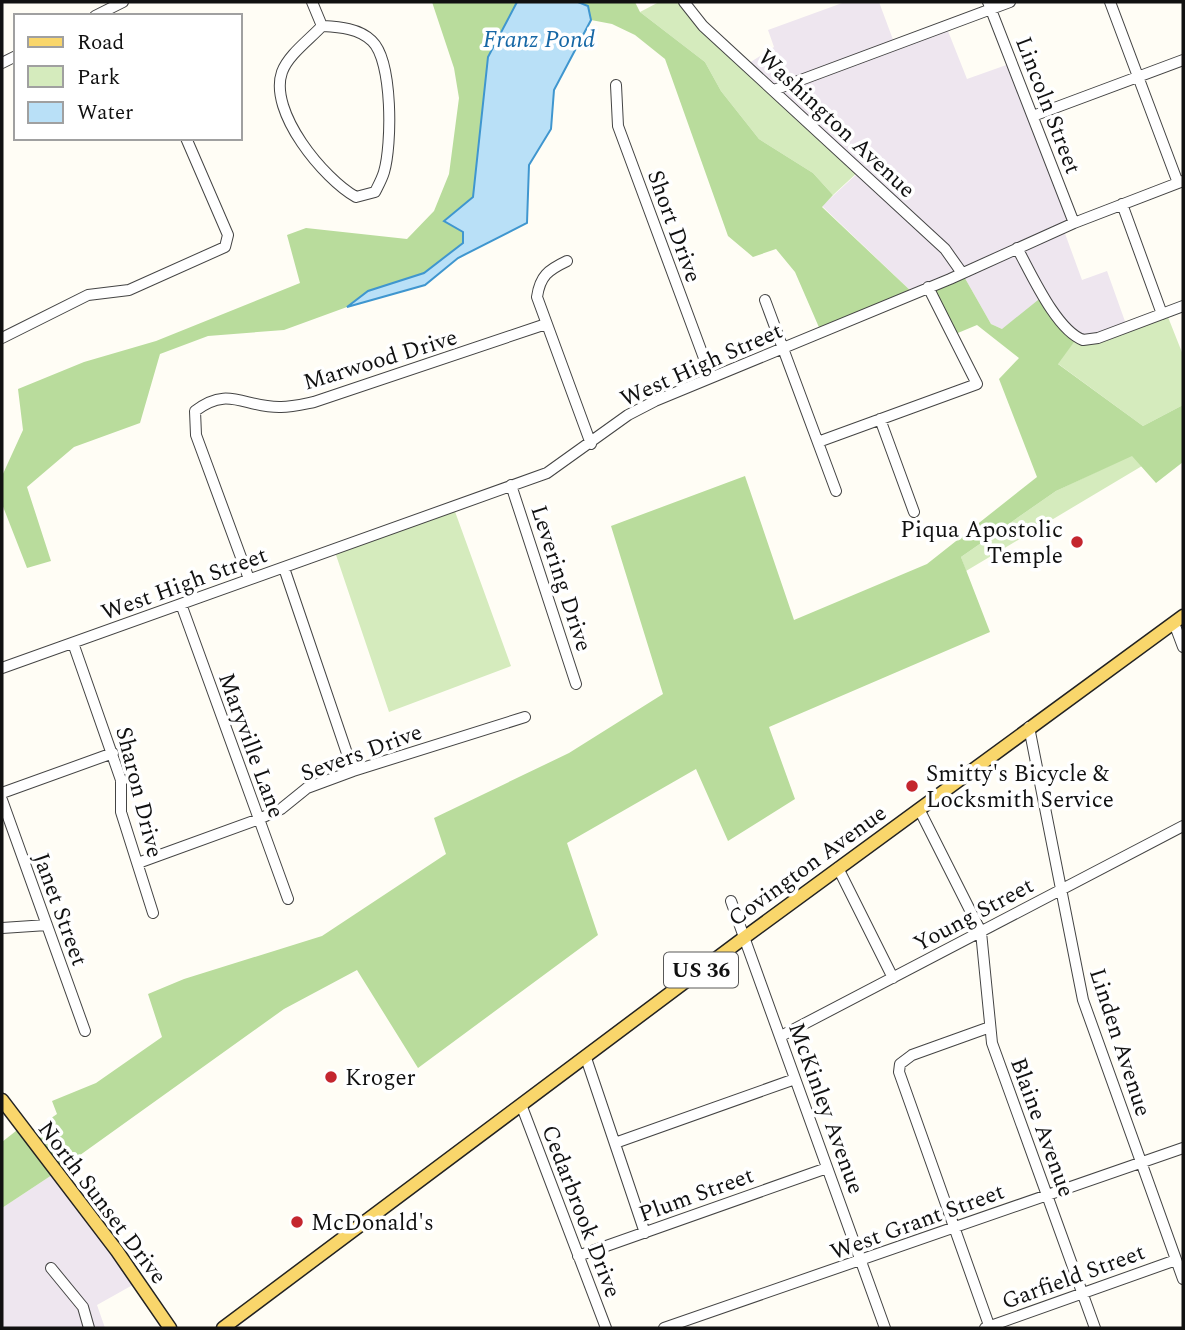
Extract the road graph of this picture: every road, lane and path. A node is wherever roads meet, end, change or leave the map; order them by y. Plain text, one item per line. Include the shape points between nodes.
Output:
1 (122, 2) edge
2 (312, 2) edge
3 (1010, 2) edge
4 (1110, 2) edge
5 (688, 3) edge
6 (990, 5) edge
7 (102, 14) edge
8 (322, 26) junction
9 (1183, 60) edge
10 (1138, 77) junction
11 (616, 85) dead end
12 (774, 90) junction
13 (1033, 116) junction
14 (187, 140) edge
15 (1180, 182) edge
16 (1122, 204) junction
17 (1074, 223) junction
18 (1017, 248) junction
19 (567, 261) dead end
20 (962, 273) junction
21 (928, 287) junction
22 (765, 300) dead end
23 (1183, 306) edge
24 (1162, 314) junction
25 (546, 324) junction
26 (2, 338) edge
27 (785, 347) junction
28 (711, 377) junction
29 (880, 419) junction
30 (818, 442) junction
31 (591, 444) junction
32 (511, 485) junction
33 (836, 492) dead end
34 (914, 512) dead end
35 (284, 568) junction
36 (249, 579) junction
37 (181, 604) junction
38 (1178, 619) edge
39 (74, 643) junction
40 (1183, 647) edge
41 (2, 668) edge
42 (576, 684) dead end
43 (525, 717) dead end
44 (1029, 727) junction
45 (113, 753) junction
46 (353, 771) junction
47 (2, 793) edge
48 (2, 800) edge
49 (919, 810) junction
50 (259, 819) junction
51 (1183, 826) edge
52 (138, 863) junction
53 (838, 868) junction
54 (1060, 890) junction
55 (288, 899) dead end
56 (731, 901) dead end
57 (153, 913) dead end
58 (47, 925) junction
59 (2, 928) edge
60 (981, 932) junction
61 (745, 937) junction
62 (893, 978) junction
63 (990, 1027) junction
64 (85, 1031) dead end
65 (781, 1037) junction
66 (586, 1058) junction
67 (795, 1079) junction
68 (2, 1100) edge
69 (522, 1107) junction
70 (615, 1143) junction
71 (1183, 1148) edge
72 (1141, 1161) junction
73 (827, 1168) junction
74 (1047, 1195) junction
75 (953, 1228) junction
76 (645, 1233) junction
77 (578, 1256) junction
78 (1176, 1260) junction
79 (861, 1261) junction
80 (51, 1268) dead end
81 (1183, 1279) edge
82 (1084, 1294) junction
83 (89, 1328) edge
84 (170, 1328) edge
85 (223, 1328) edge
86 (606, 1328) edge
87 (664, 1328) edge
88 (885, 1328) edge
89 (988, 1328) edge
90 (1095, 1328) edge

1 - 7 street
2 - 8 street
3 - 6 street
4 - 10 street
5 - 12 street, Washington Avenue via 703,26
6 - 12 street
6 - 13 street, Lincoln Street
8 - 8 street via 282,72 281,93 286,117 313,157 341,188 356,197 375,192 384,172 387,80 379,48 370,38
9 - 10 street
10 - 13 street
10 - 15 street
11 - 28 street, Short Drive via 618,126
12 - 20 street, Washington Avenue via 945,249
13 - 17 street, Lincoln Street
14 - 26 street via 228,235 225,247 129,290 88,295
15 - 16 street, West High Street
16 - 17 street, West High Street
16 - 24 street
17 - 18 street, West High Street
18 - 20 street, West High Street
18 - 24 street via 1043,296 1070,331 1083,340
19 - 25 street via 548,270 539,282 537,297
20 - 21 street, West High Street
21 - 27 street, West High Street
21 - 29 street via 976,384
22 - 27 street
23 - 24 street
25 - 31 street
25 - 36 street, Marwood Drive via 314,402 281,407 236,397 211,399 195,411 196,435
27 - 28 street, West High Street
27 - 30 street
28 - 31 street, West High Street via 628,415
29 - 30 street
29 - 34 street
30 - 33 street
31 - 32 street, West High Street via 547,473
32 - 35 street, West High Street
32 - 42 street, Levering Drive
35 - 36 street, West High Street
35 - 46 street
36 - 37 street, West High Street
37 - 39 street, West High Street
37 - 50 street, Maryville Lane
38 - 40 street
38 - 44 main road, Covington Avenue / US 36
39 - 41 street, West High Street
39 - 45 street, Sharon Drive
43 - 46 street, Severs Drive
44 - 49 main road, Covington Avenue / US 36
44 - 54 street, Linden Avenue
45 - 47 street
45 - 52 street, Sharon Drive via 121,780 121,812
46 - 50 street, Severs Drive via 307,788 281,809
48 - 58 street, Janet Street
49 - 53 main road, Covington Avenue / US 36
49 - 60 street
50 - 52 street, Severs Drive
50 - 55 street, Maryville Lane
51 - 54 street, Young Street
52 - 57 street, Sharon Drive
53 - 61 main road, Covington Avenue / US 36
53 - 62 street
54 - 60 street, Young Street
54 - 72 street, Linden Avenue via 1083,1000
56 - 61 street, McKinley Avenue
58 - 59 street
58 - 64 street, Janet Street
60 - 62 street, Young Street
60 - 63 street, Blaine Avenue
61 - 65 street, McKinley Avenue
61 - 66 main road, Covington Avenue / US 36
62 - 65 street, Young Street
63 - 74 street, Blaine Avenue
63 - 75 street via 912,1055 900,1064 901,1080
65 - 67 street, McKinley Avenue
66 - 69 main road, Covington Avenue / US 36
66 - 70 street
67 - 70 street
67 - 73 street, McKinley Avenue
68 - 84 main road, North Sunset Drive
69 - 77 street, Cedarbrook Drive
69 - 85 main road, Covington Avenue / US 36
70 - 76 street
71 - 72 street, West Grant Street
72 - 74 street, West Grant Street
72 - 78 street, Linden Avenue
73 - 76 street, Plum Street
73 - 79 street, McKinley Avenue
74 - 75 street, West Grant Street
74 - 82 street, Blaine Avenue
75 - 79 street, West Grant Street
75 - 89 street
76 - 77 street, Plum Street
77 - 86 street, Cedarbrook Drive
78 - 81 street, Linden Avenue
78 - 82 street, Garfield Street
79 - 87 street, West Grant Street
79 - 88 street, McKinley Avenue
80 - 83 street via 83,1307
82 - 89 street, Garfield Street
82 - 90 street, Blaine Avenue

